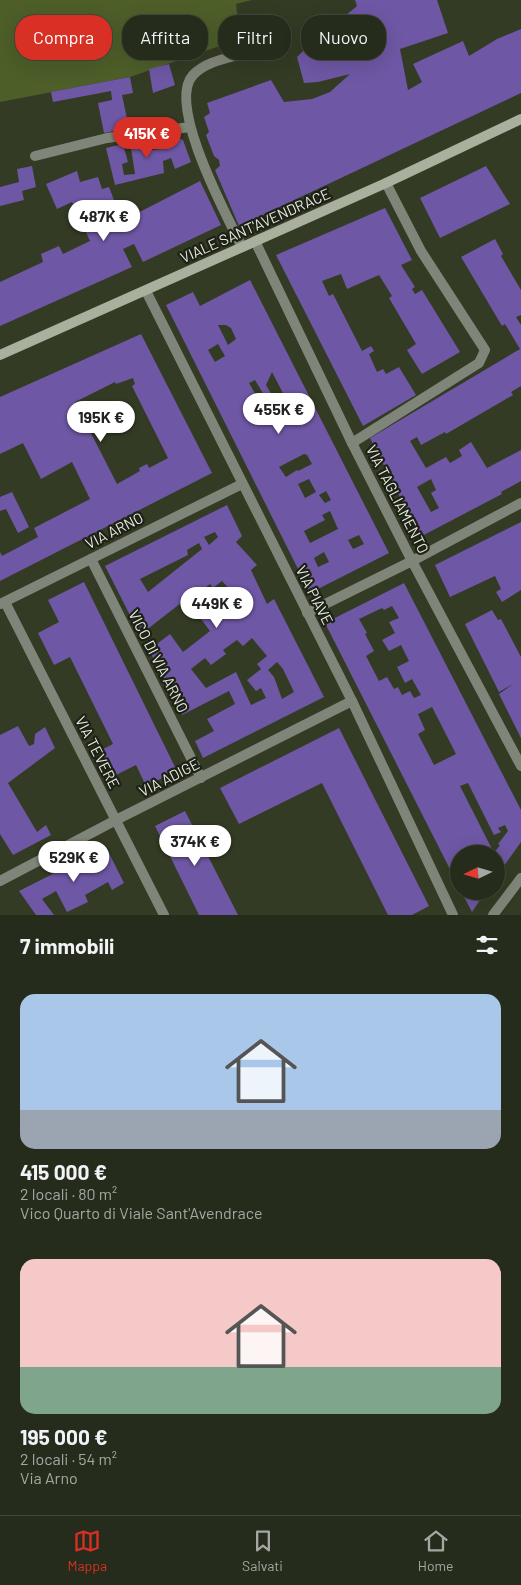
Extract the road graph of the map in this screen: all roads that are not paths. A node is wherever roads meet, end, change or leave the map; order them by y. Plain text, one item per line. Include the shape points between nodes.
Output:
1 (221, 60) edge
2 (521, 119) edge
3 (190, 127) junction
4 (35, 156) dead end
5 (386, 183) junction
6 (256, 241) junction
7 (242, 247) junction
8 (146, 291) junction
9 (0, 355) edge
10 (352, 443) junction
11 (242, 484) junction
12 (521, 504) edge
13 (90, 559) junction
14 (412, 561) junction
15 (2, 603) edge
16 (307, 613) junction
17 (352, 702) junction
18 (521, 766) edge
19 (201, 778) junction
20 (116, 820) junction
21 (521, 878) edge
22 (0, 881) edge
23 (164, 915) edge
24 (453, 915) edge
25 (493, 915) edge

1 - 3 street via 204,66 191,76 186,91
2 - 5 main road, VIALE SANT'AVENDRACE
3 - 4 street via 107,138
3 - 7 street via 206,172
5 - 6 main road, VIALE SANT'AVENDRACE
5 - 10 street via 422,251 485,350 479,363
6 - 7 main road, VIALE SANT'AVENDRACE
6 - 10 street, VIA TAGLIAMENTO
7 - 8 main road, VIALE SANT'AVENDRACE
8 - 9 main road, VIALE SANT'AVENDRACE
8 - 11 street, VIA PIAVE
10 - 14 street, VIA TAGLIAMENTO
11 - 13 street, VIA ARNO
11 - 16 street, VIA PIAVE
12 - 14 street
13 - 15 street, VIA ARNO
13 - 19 street, VICO DI VIA ARNO
14 - 16 street
14 - 18 street, VIA TAGLIAMENTO
15 - 20 street, VIA TEVERE
16 - 17 street, VIA PIAVE
17 - 19 street, VIA ADIGE
17 - 24 street, VIA PIAVE
19 - 20 street, VIA ADIGE
20 - 22 street, VIA ADIGE
20 - 23 street, VIA TEVERE
21 - 25 street

